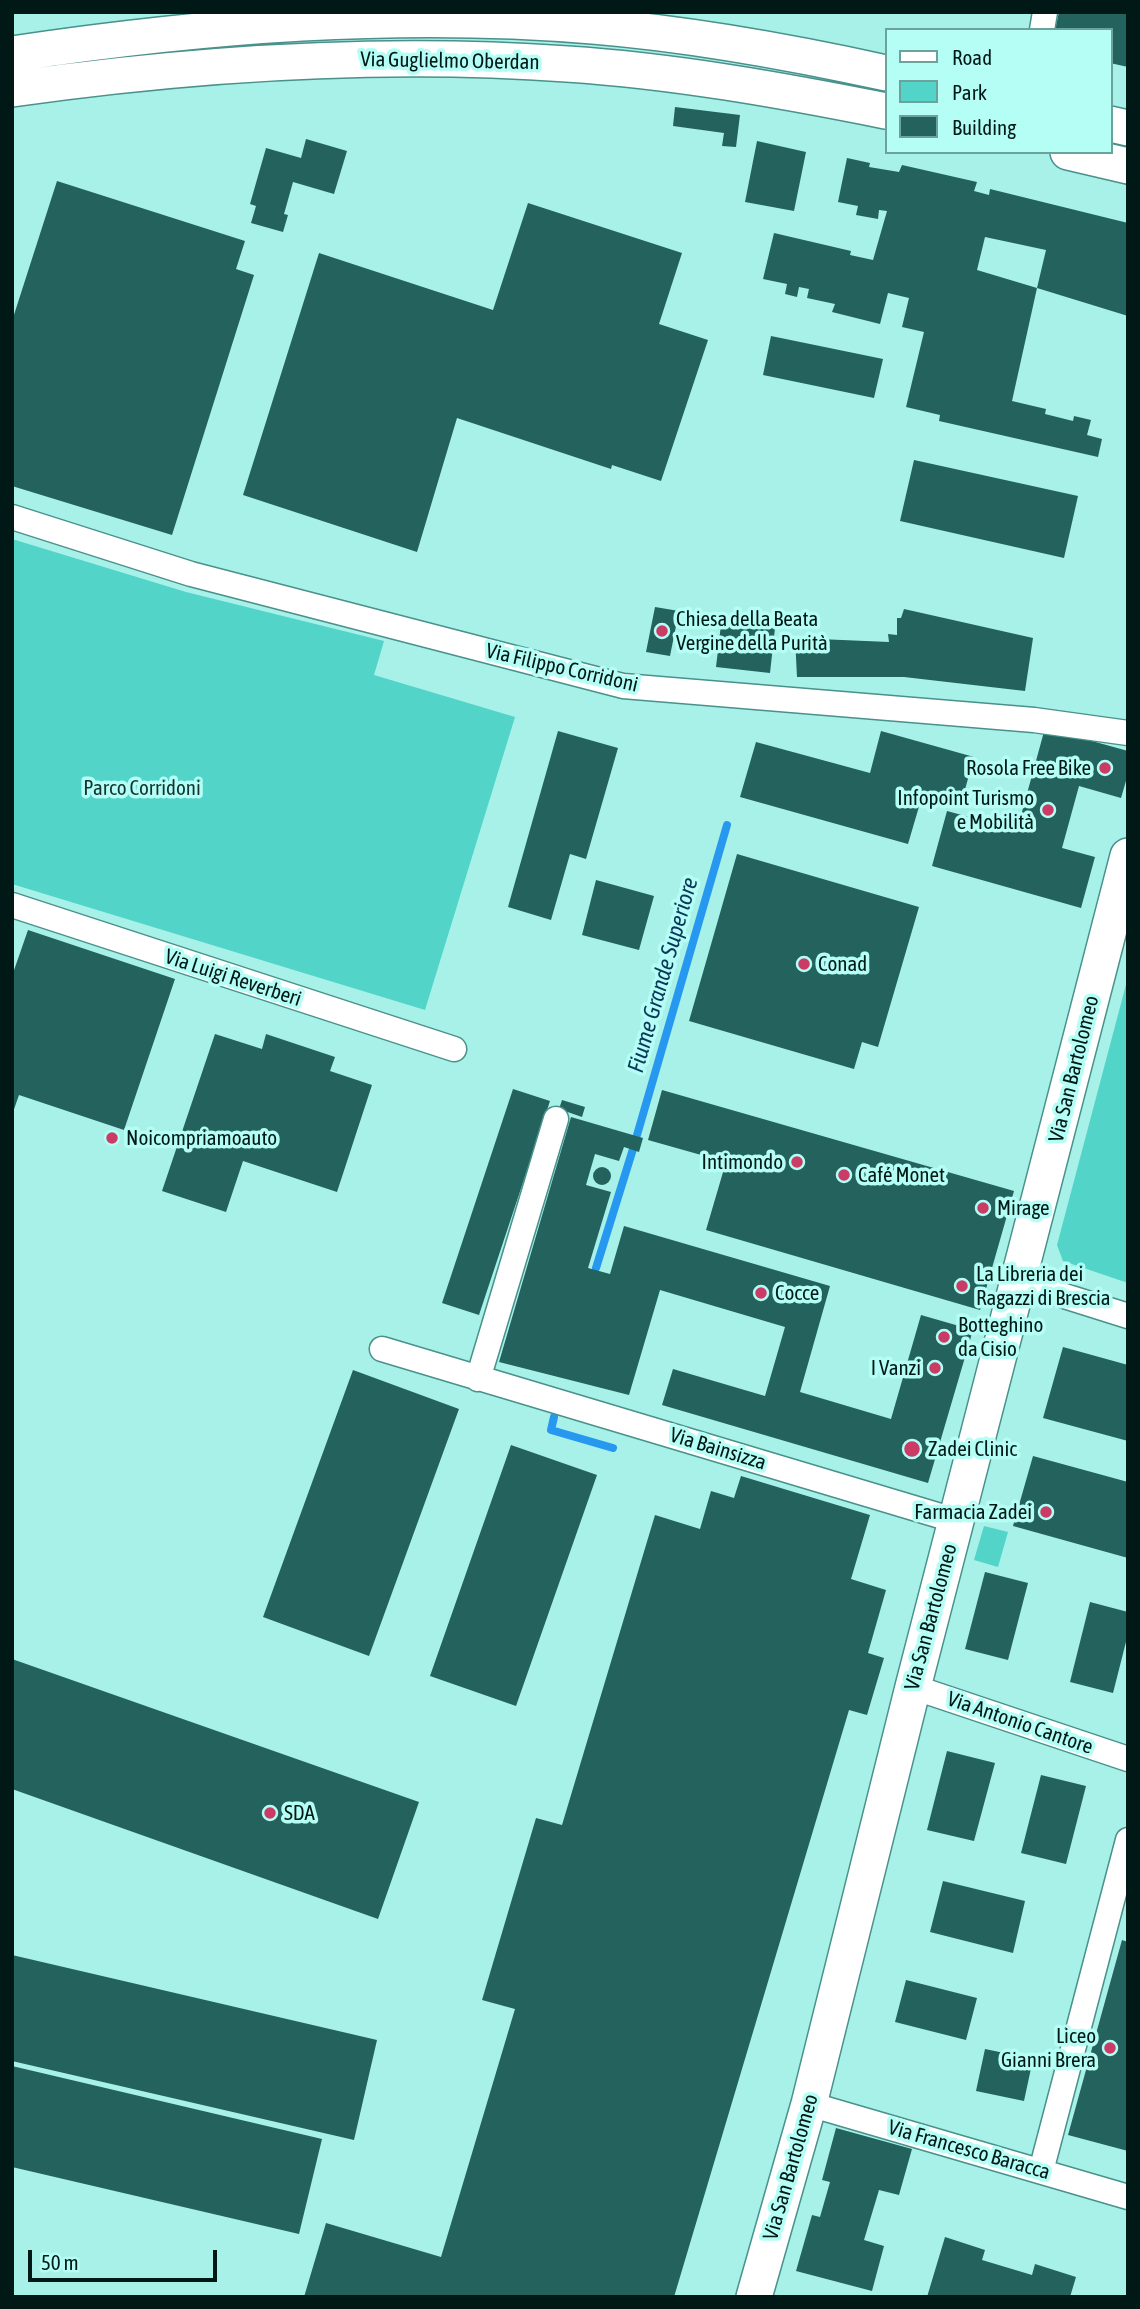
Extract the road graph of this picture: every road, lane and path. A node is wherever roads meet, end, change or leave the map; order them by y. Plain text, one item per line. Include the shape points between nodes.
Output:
1 (496, 17) edge
2 (294, 19) edge
3 (670, 24) edge
4 (12, 54) edge
5 (404, 58) junction
6 (884, 73) edge
7 (12, 89) edge
8 (884, 111) edge
9 (1077, 154) edge
10 (1128, 166) edge
11 (12, 517) edge
12 (1128, 733) edge
13 (1128, 856) edge
14 (12, 905) edge
15 (454, 1049) dead end
16 (556, 1119) dead end
17 (1020, 1282) junction
18 (1128, 1316) edge
19 (382, 1349) dead end
20 (478, 1379) junction
21 (957, 1521) junction
22 (913, 1687) junction
23 (1128, 1759) edge
24 (1128, 1840) edge
25 (810, 2104) junction
26 (1041, 2171) junction
27 (1128, 2197) edge
28 (754, 2297) edge

1 - 2 main road, Via Guglielmo Oberdan
1 - 3 main road, Via Guglielmo Oberdan via 593,26
2 - 4 main road, Via Guglielmo Oberdan
2 - 5 main road via 305,45 367,46
3 - 6 main road, Via Guglielmo Oberdan
5 - 7 main road, Via Guglielmo Oberdan via 152,71
5 - 8 main road, Via Guglielmo Oberdan via 570,64 807,95
9 - 10 main road
11 - 12 street, Via Filippo Corridoni via 191,574 623,686 1034,720
13 - 17 main road, Via San Bartolomeo
14 - 15 street, Via Luigi Reverberi
16 - 20 street
17 - 18 street
17 - 21 main road, Via San Bartolomeo
19 - 20 street, Via Bainsizza
20 - 21 street, Via Bainsizza
21 - 22 main road, Via San Bartolomeo
22 - 23 street, Via Antonio Cantore
22 - 25 main road, Via San Bartolomeo
24 - 26 street
25 - 26 street, Via Francesco Baracca
25 - 28 main road, Via San Bartolomeo
26 - 27 street, Via Francesco Baracca

